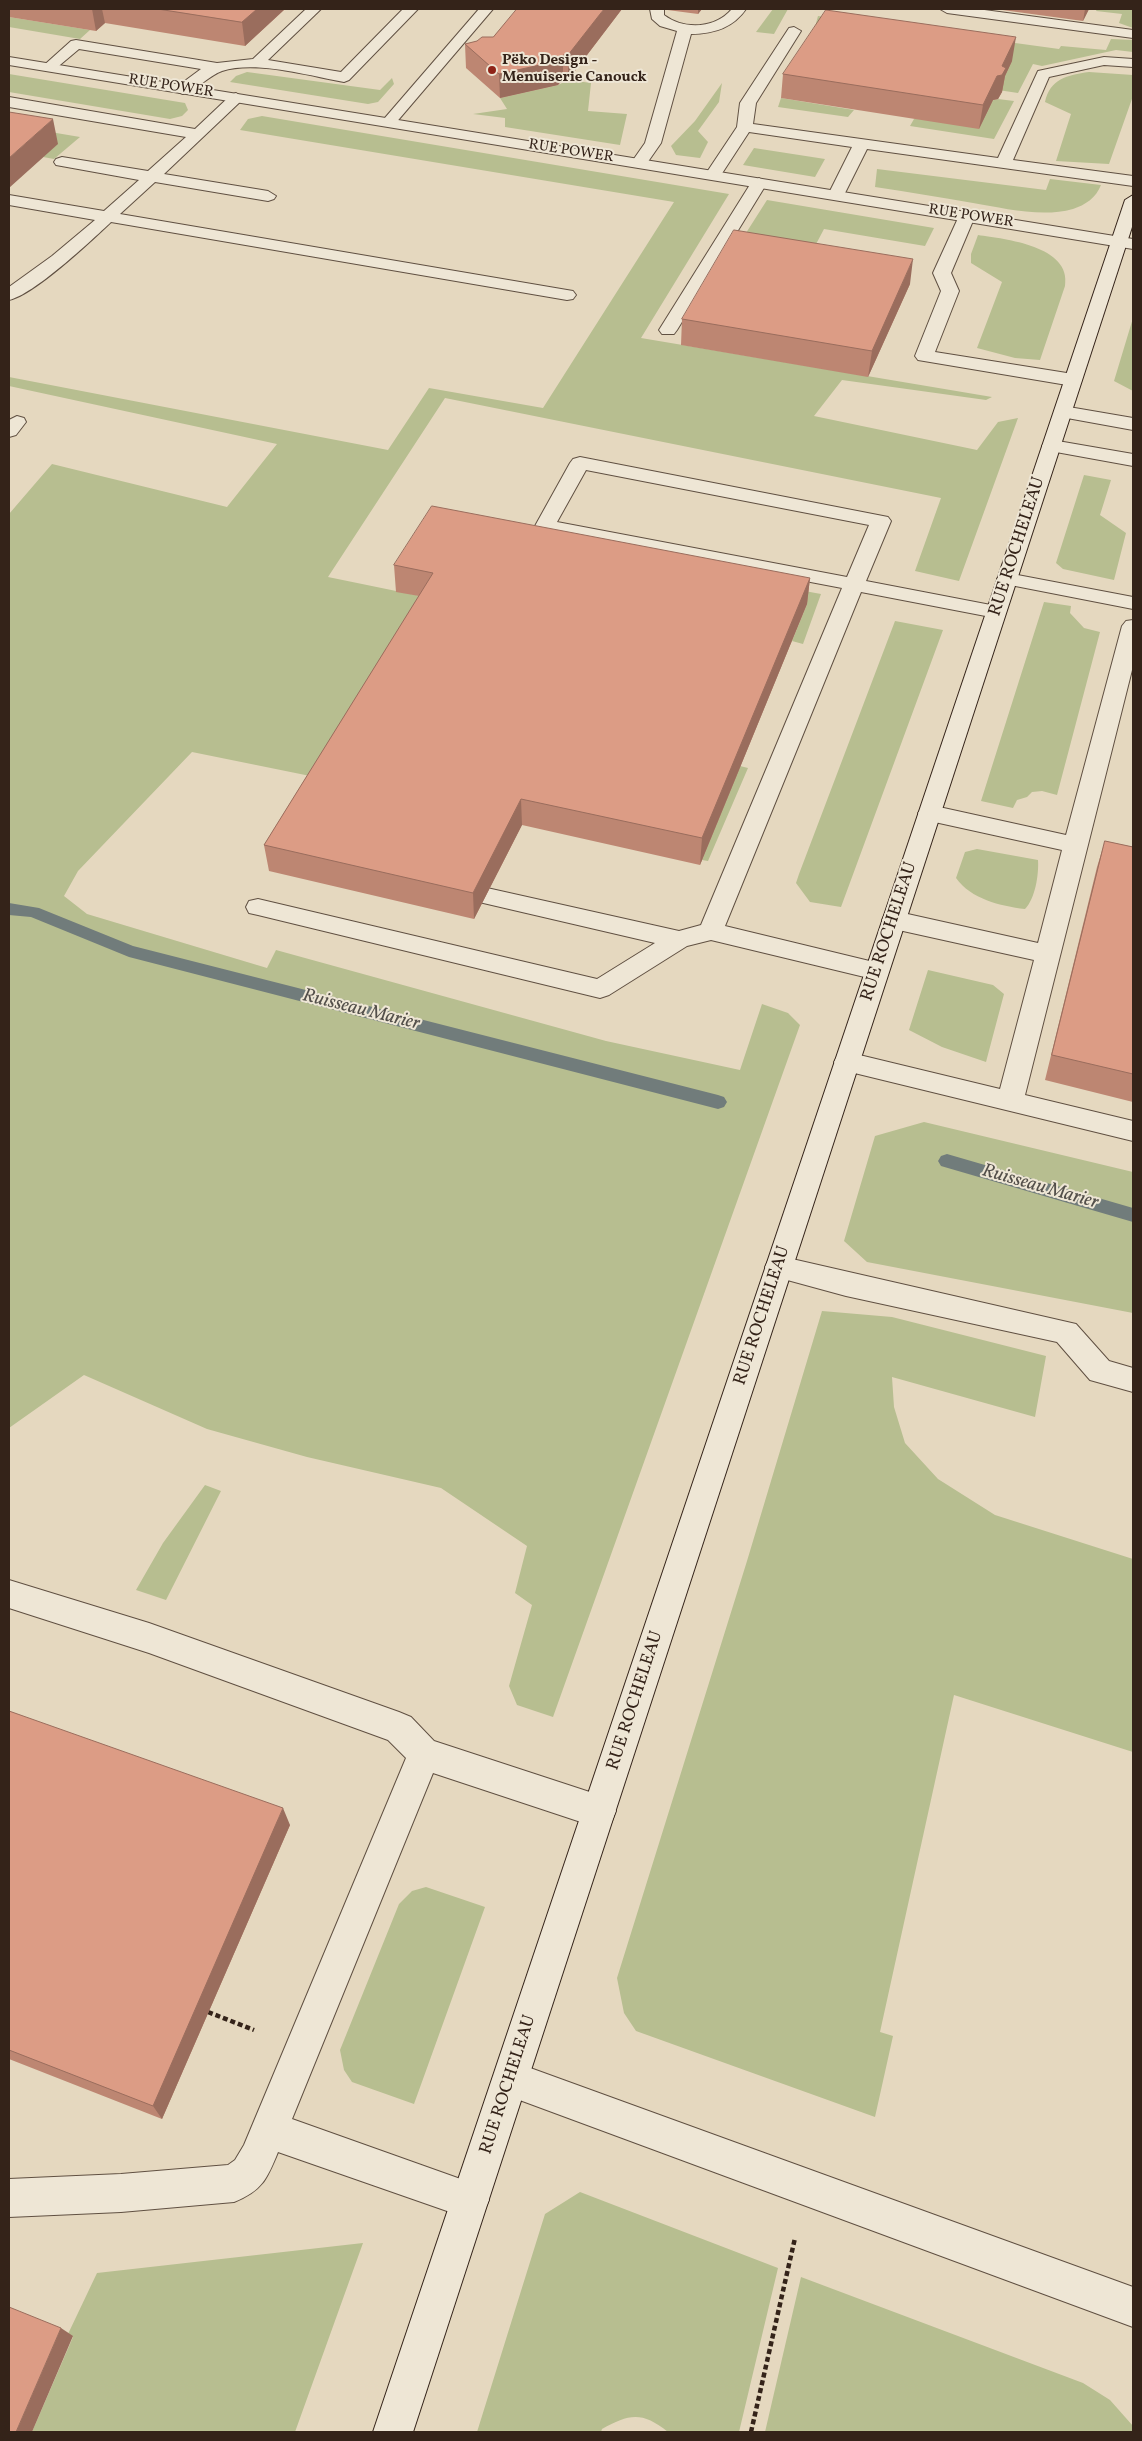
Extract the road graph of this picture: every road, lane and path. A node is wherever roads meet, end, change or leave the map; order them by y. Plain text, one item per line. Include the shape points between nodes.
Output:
1 (314, 9) edge
2 (411, 9) edge
3 (486, 9) edge
4 (658, 9) edge
5 (739, 9) edge
6 (947, 9) edge
7 (685, 28) junction
8 (794, 31) dead end
9 (1133, 34) edge
10 (9, 61) edge
11 (257, 63) junction
12 (1133, 64) edge
13 (48, 67) junction
14 (214, 67) junction
15 (183, 89) junction
16 (236, 98) junction
17 (9, 102) edge
18 (389, 122) junction
19 (745, 127) junction
20 (198, 134) junction
21 (862, 144) junction
22 (62, 162) dead end
23 (639, 163) junction
24 (1003, 164) junction
25 (713, 175) junction
26 (150, 177) junction
27 (1133, 181) edge
28 (759, 183) junction
29 (836, 195) junction
30 (268, 196) dead end
31 (9, 200) edge
32 (1133, 200) edge
33 (966, 216) junction
34 (105, 218) junction
35 (1126, 243) edge
36 (9, 272) edge
37 (34, 277) junction
38 (9, 295) edge
39 (567, 295) dead end
40 (668, 330) dead end
41 (1073, 380) junction
42 (1063, 412) junction
43 (9, 420) edge
44 (1133, 424) edge
45 (9, 431) edge
46 (1052, 446) junction
47 (1133, 460) edge
48 (1007, 579) junction
49 (854, 584) junction
50 (1133, 603) edge
51 (996, 612) junction
52 (1133, 626) edge
53 (930, 812) junction
54 (1075, 845) junction
55 (487, 896) edge
56 (258, 907) dead end
57 (894, 920) junction
58 (711, 931) junction
59 (679, 940) junction
60 (1047, 954) junction
61 (877, 971) junction
62 (847, 1062) junction
63 (1010, 1101) junction
64 (1133, 1131) edge
65 (779, 1266) junction
66 (1133, 1380) edge
67 (9, 1594) edge
68 (424, 1754) junction
69 (599, 1811) junction
70 (208, 2012) edge
71 (220, 2017) dead end
72 (511, 2079) junction
73 (268, 2130) junction
74 (9, 2198) edge
75 (470, 2200) junction
76 (789, 2271) dead end
77 (1133, 2307) edge
78 (393, 2432) edge
79 (751, 2432) edge

1 - 11 street
2 - 11 street via 344,77
3 - 18 street
4 - 7 street via 657,16 663,22
5 - 7 street via 725,23 713,28
6 - 9 street
7 - 23 street via 653,142
8 - 19 street via 748,103
10 - 13 street, RUE POWER
11 - 14 street
12 - 24 street via 1104,61 1042,74
13 - 14 street via 76,44
13 - 15 street, RUE POWER
14 - 15 street via 202,72
15 - 16 street, RUE POWER
16 - 18 street, RUE POWER
16 - 20 street
17 - 20 street
18 - 23 street, RUE POWER
19 - 21 street
19 - 25 street
20 - 26 street
21 - 24 street
21 - 29 street
22 - 26 street
23 - 25 street, RUE POWER
24 - 27 street
25 - 28 street, RUE POWER
26 - 30 street
26 - 34 street
28 - 29 street, RUE POWER
28 - 40 street
29 - 33 street, RUE POWER
31 - 34 street
32 - 35 street, RUE ROCHELEAU
33 - 35 street, RUE POWER
33 - 41 street via 942,273 950,291 924,356
34 - 37 street
34 - 39 street
35 - 41 street, RUE ROCHELEAU
36 - 37 street
37 - 38 street
41 - 42 street, RUE ROCHELEAU
42 - 44 street
42 - 46 street, RUE ROCHELEAU
43 - 45 street via 17,422
46 - 47 street
46 - 48 street, RUE ROCHELEAU
48 - 50 street
48 - 51 street, RUE ROCHELEAU
49 - 49 street via 810,576 545,526 580,463 881,521
49 - 51 street
49 - 58 street
51 - 53 street, RUE ROCHELEAU
52 - 54 street
53 - 54 street
53 - 57 street, RUE ROCHELEAU
54 - 60 street
55 - 59 street
56 - 59 street via 600,988
57 - 60 street
57 - 61 street, RUE ROCHELEAU
58 - 59 street
58 - 61 street
60 - 63 street
61 - 62 street, RUE ROCHELEAU
62 - 63 street
62 - 65 street, RUE ROCHELEAU
63 - 64 street
65 - 66 street via 846,1284 1066,1332 1100,1371
65 - 69 street, RUE ROCHELEAU
67 - 68 street via 148,1638 399,1728
68 - 69 street
68 - 73 street
69 - 72 street, RUE ROCHELEAU
70 - 71 path
72 - 75 street, RUE ROCHELEAU
72 - 77 street
73 - 74 street via 248,2173 234,2183
73 - 75 street
75 - 78 street, RUE ROCHELEAU
76 - 79 path

